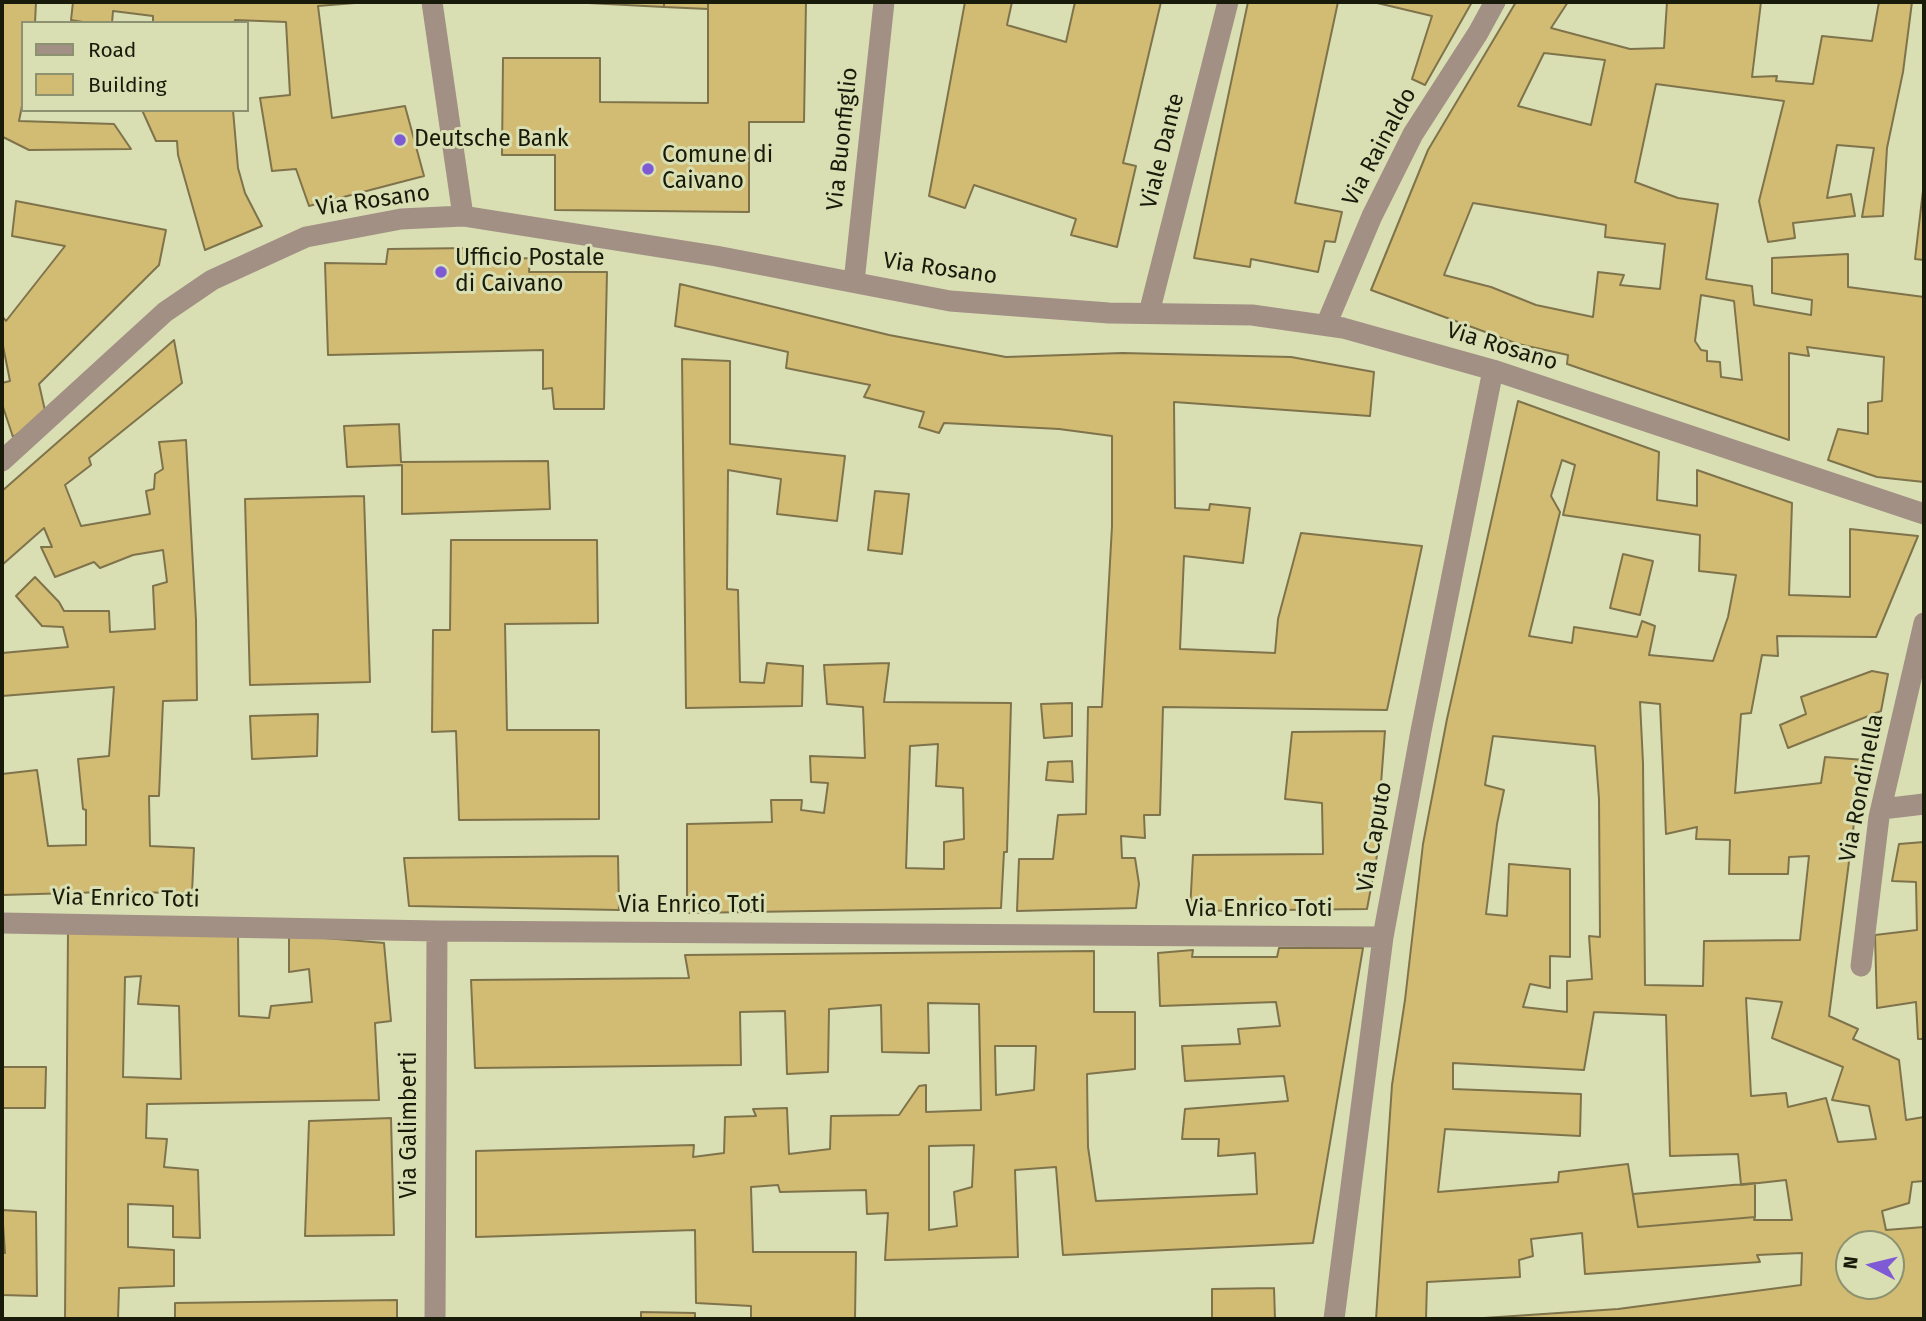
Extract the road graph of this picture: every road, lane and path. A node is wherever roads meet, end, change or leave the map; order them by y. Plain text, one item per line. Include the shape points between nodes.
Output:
1 (432, 2) edge
2 (884, 2) edge
3 (1228, 2) edge
4 (1495, 2) edge
5 (463, 216) junction
6 (853, 282) junction
7 (1149, 313) junction
8 (1326, 325) junction
9 (1493, 370) junction
10 (2, 461) edge
11 (1924, 514) edge
12 (1924, 623) edge
13 (1924, 804) edge
14 (1882, 809) junction
15 (2, 923) edge
16 (437, 931) junction
17 (1383, 937) junction
18 (1861, 966) dead end
19 (435, 1319) edge
20 (1334, 1319) edge

1 - 5 street
2 - 6 street, Via Buonfiglio
3 - 7 street, Viale Dante
4 - 8 street, Via Rainaldo via 1413,134
5 - 6 street, Via Rosano
5 - 10 street, Via Rosano via 401,219 306,237 212,281 165,312
6 - 7 street, Via Rosano via 950,301
7 - 8 street, Via Rosano via 1252,315
8 - 9 street, Via Rosano
9 - 11 street, Via Rosano
9 - 17 street, Via Caputo
12 - 14 street, Via Rondinella
13 - 14 street
14 - 18 street, Via Rondinella
15 - 16 street, Via Enrico Toti
16 - 17 street, Via Enrico Toti
16 - 19 street, Via Galimberti
17 - 20 street, Via Caputo

